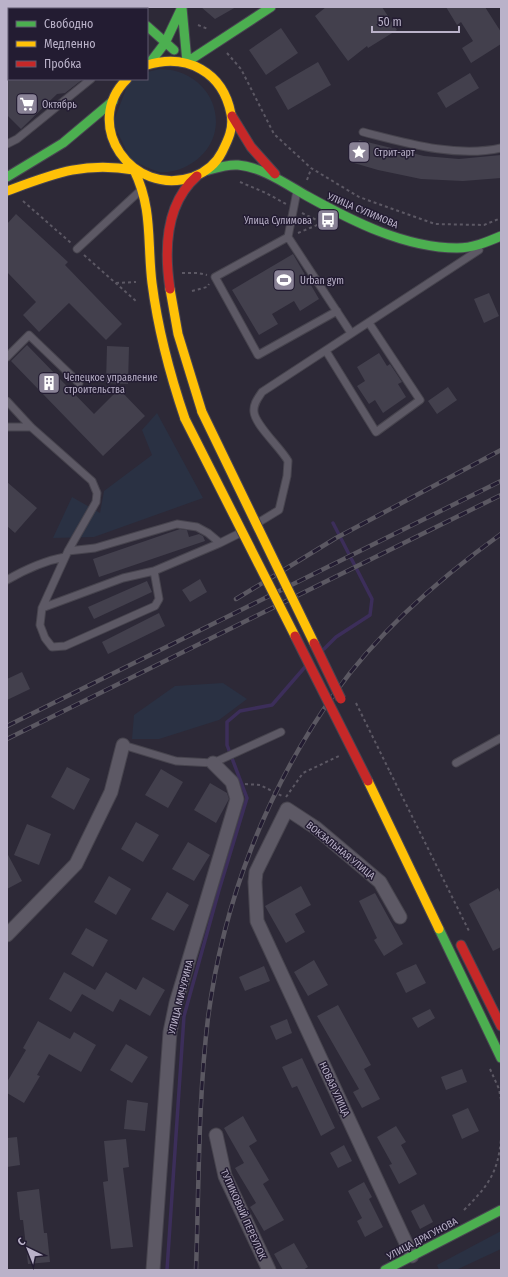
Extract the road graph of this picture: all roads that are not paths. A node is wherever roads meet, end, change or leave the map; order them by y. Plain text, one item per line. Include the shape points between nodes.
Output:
1 (182, 7) edge
2 (271, 7) edge
3 (148, 23) edge
4 (148, 27) edge
5 (219, 41) junction
6 (165, 43) junction
7 (187, 62) junction
8 (148, 65) edge
9 (90, 80) edge
10 (125, 80) edge
11 (218, 82) junction
12 (113, 101) junction
13 (232, 116) junction
14 (362, 132) dead end
15 (7, 144) edge
16 (501, 148) edge
17 (134, 170) junction
18 (201, 173) junction
19 (7, 177) edge
20 (143, 188) junction
21 (293, 189) junction
22 (7, 191) edge
23 (288, 237) junction
24 (500, 237) edge
25 (77, 249) dead end
26 (337, 311) junction
27 (369, 323) junction
28 (351, 333) junction
29 (326, 351) junction
30 (7, 357) edge
31 (79, 383) dead end
32 (7, 401) edge
33 (7, 427) edge
34 (31, 427) junction
35 (220, 543) junction
36 (67, 554) junction
37 (154, 571) junction
38 (7, 580) edge
39 (42, 608) junction
40 (347, 710) dead end
41 (281, 732) dead end
42 (501, 738) edge
43 (123, 745) joint
44 (213, 763) junction
45 (456, 763) dead end
46 (400, 917) dead end
47 (257, 921) joint
48 (9, 930) edge
49 (456, 935) dead end
50 (501, 1026) edge
51 (501, 1058) edge
52 (216, 1135) dead end
53 (498, 1207) edge
54 (412, 1256) junction
55 (153, 1270) edge
56 (269, 1270) edge
57 (385, 1270) edge

1 - 3 main road via 174,17 163,23
1 - 6 main road
1 - 7 main road
2 - 5 main road
4 - 6 main road
5 - 7 main road
5 - 11 main road via 212,62
6 - 7 main road
6 - 8 main road
7 - 8 main road via 170,60
7 - 11 main road via 203,69
9 - 15 lane via 18,139
10 - 12 main road
11 - 13 main road via 225,93
12 - 17 main road via 110,118 112,135 119,153
12 - 19 main road via 62,145
13 - 18 main road via 226,147 216,162
13 - 21 main road, УЛИЦА СУЛИМОВА via 245,140 263,163
14 - 16 lane via 429,147 464,151
17 - 18 main road, УЛИЦА СУЛИМОВА via 156,180 171,182
17 - 20 main road
17 - 22 main road via 116,165 90,165
18 - 21 main road, УЛИЦА СУЛИМОВА via 231,165 242,166 255,169
18 - 40 main road, bridge via 188,184 177,199 169,230 167,248 176,332 202,412
20 - 25 lane
20 - 51 main road, bridge via 147,207 152,282 160,330 170,374 185,419 368,781
21 - 23 lane
21 - 24 main road, УЛИЦА СУЛИМОВА via 368,226 420,242 451,248 478,245
23 - 26 lane
23 - 26 lane via 215,277 258,355
24 - 27 lane
26 - 28 lane
27 - 28 lane
27 - 29 lane via 420,400 376,432
28 - 29 lane
29 - 35 lane via 262,392 255,401 254,413 288,461 279,510
30 - 31 lane via 29,335
32 - 34 lane
33 - 34 lane
34 - 36 lane via 92,481 97,493 96,502
35 - 36 lane via 197,527 177,524
35 - 37 lane
36 - 38 lane via 39,563
36 - 39 lane
37 - 39 lane via 124,578
37 - 39 lane via 159,599 155,606 65,646 52,647 45,638 40,625
41 - 44 lane
42 - 45 lane
43 - 44 lane via 176,761
43 - 48 street via 111,792 76,864
44 - 55 street, УЛИЦА МИЧУРИНА via 232,782 237,799 176,1003 170,1032
46 - 47 street, ВОКЗАЛЬНАЯ УЛИЦА via 380,882 286,803 256,872
47 - 54 street, НОВАЯ УЛИЦА
49 - 50 main road
52 - 56 street, ТУПИКОВЫЙ ПЕРЕУЛОК via 225,1176
53 - 54 main road, УЛИЦА ДРАГУНОВА via 470,1226
54 - 57 main road, УЛИЦА ДРАГУНОВА

